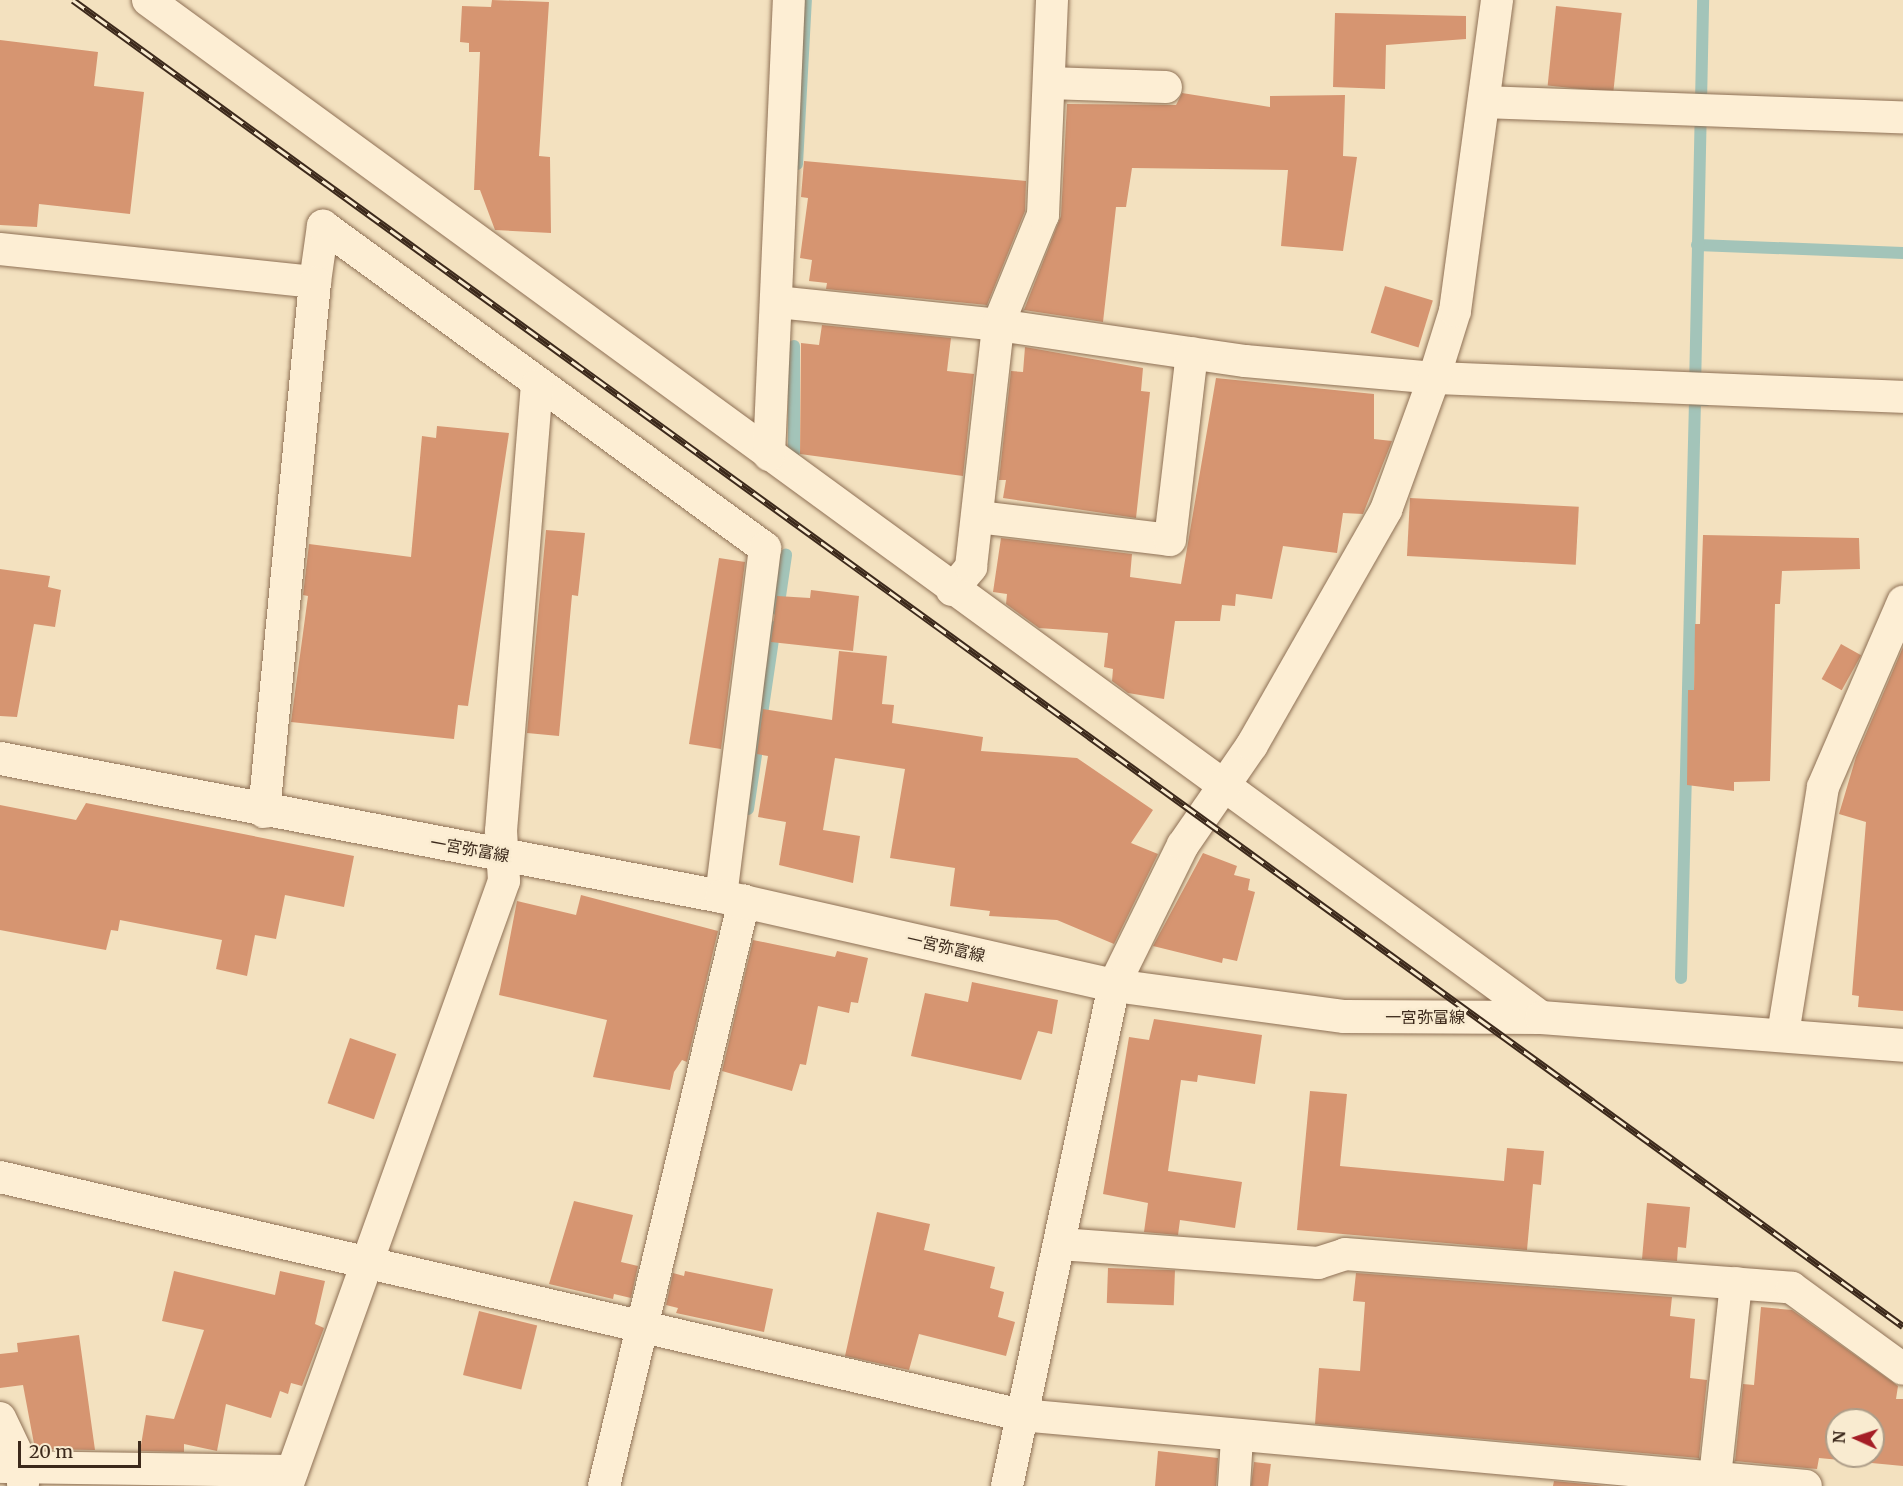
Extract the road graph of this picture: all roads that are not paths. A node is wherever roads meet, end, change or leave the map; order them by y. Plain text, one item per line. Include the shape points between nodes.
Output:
1 (148, 0) edge
2 (789, 0) edge
3 (1052, 0) edge
4 (1497, 0) edge
5 (1049, 83) junction
6 (1166, 87) dead end
7 (1485, 102) junction
8 (1903, 117) edge
9 (0, 249) edge
10 (315, 282) junction
11 (777, 302) junction
12 (998, 325) junction
13 (1192, 353) junction
14 (1434, 378) junction
15 (537, 385) junction
16 (1903, 397) edge
17 (769, 455) junction
18 (978, 518) junction
19 (952, 590) junction
20 (1903, 602) edge
21 (0, 758) edge
22 (1223, 788) junction
23 (264, 812) junction
24 (503, 855) junction
25 (732, 899) junction
26 (1114, 985) junction
27 (1541, 1017) junction
28 (1783, 1035) junction
29 (1903, 1045) edge
30 (0, 1177) edge
31 (1060, 1244) junction
32 (369, 1262) junction
33 (1736, 1283) junction
34 (644, 1328) junction
35 (1903, 1369) edge
36 (1021, 1415) junction
37 (0, 1418) edge
38 (1237, 1438) junction
39 (16, 1473) edge
40 (289, 1478) edge
41 (1715, 1482) edge
42 (604, 1486) edge
43 (1007, 1486) edge
44 (1234, 1486) edge
45 (1806, 1486) edge

1 - 17 street
2 - 11 street
3 - 5 street
4 - 7 street
5 - 6 street
5 - 12 street via 1043,215
7 - 8 street
7 - 14 street via 1455,311
9 - 10 street
10 - 15 street via 323,226
10 - 23 street
11 - 12 street
11 - 17 street
12 - 13 street
12 - 18 street
13 - 14 street
13 - 18 street via 1170,540
14 - 16 street
14 - 22 street via 1386,510
15 - 24 street
15 - 25 street via 765,548
17 - 19 street
18 - 19 street via 971,567
19 - 22 street
20 - 28 street via 1822,788
21 - 23 main road, 一宮弥富線
22 - 26 street via 1183,845
22 - 27 street
23 - 24 main road, 一宮弥富線
24 - 25 main road, 一宮弥富線
24 - 32 street via 504,881
25 - 26 main road, 一宮弥富線
25 - 34 street
26 - 27 main road, 一宮弥富線 via 1344,1016
26 - 31 street
27 - 28 main road, 一宮弥富線
28 - 29 main road, 一宮弥富線
30 - 32 street
31 - 33 street via 1318,1263 1346,1254
31 - 36 street
32 - 34 street
32 - 40 street
33 - 35 street via 1792,1288
33 - 41 street
34 - 36 street
34 - 42 street
36 - 38 street
36 - 43 street
37 - 39 street
38 - 41 street
38 - 44 street
39 - 40 street
41 - 45 street

